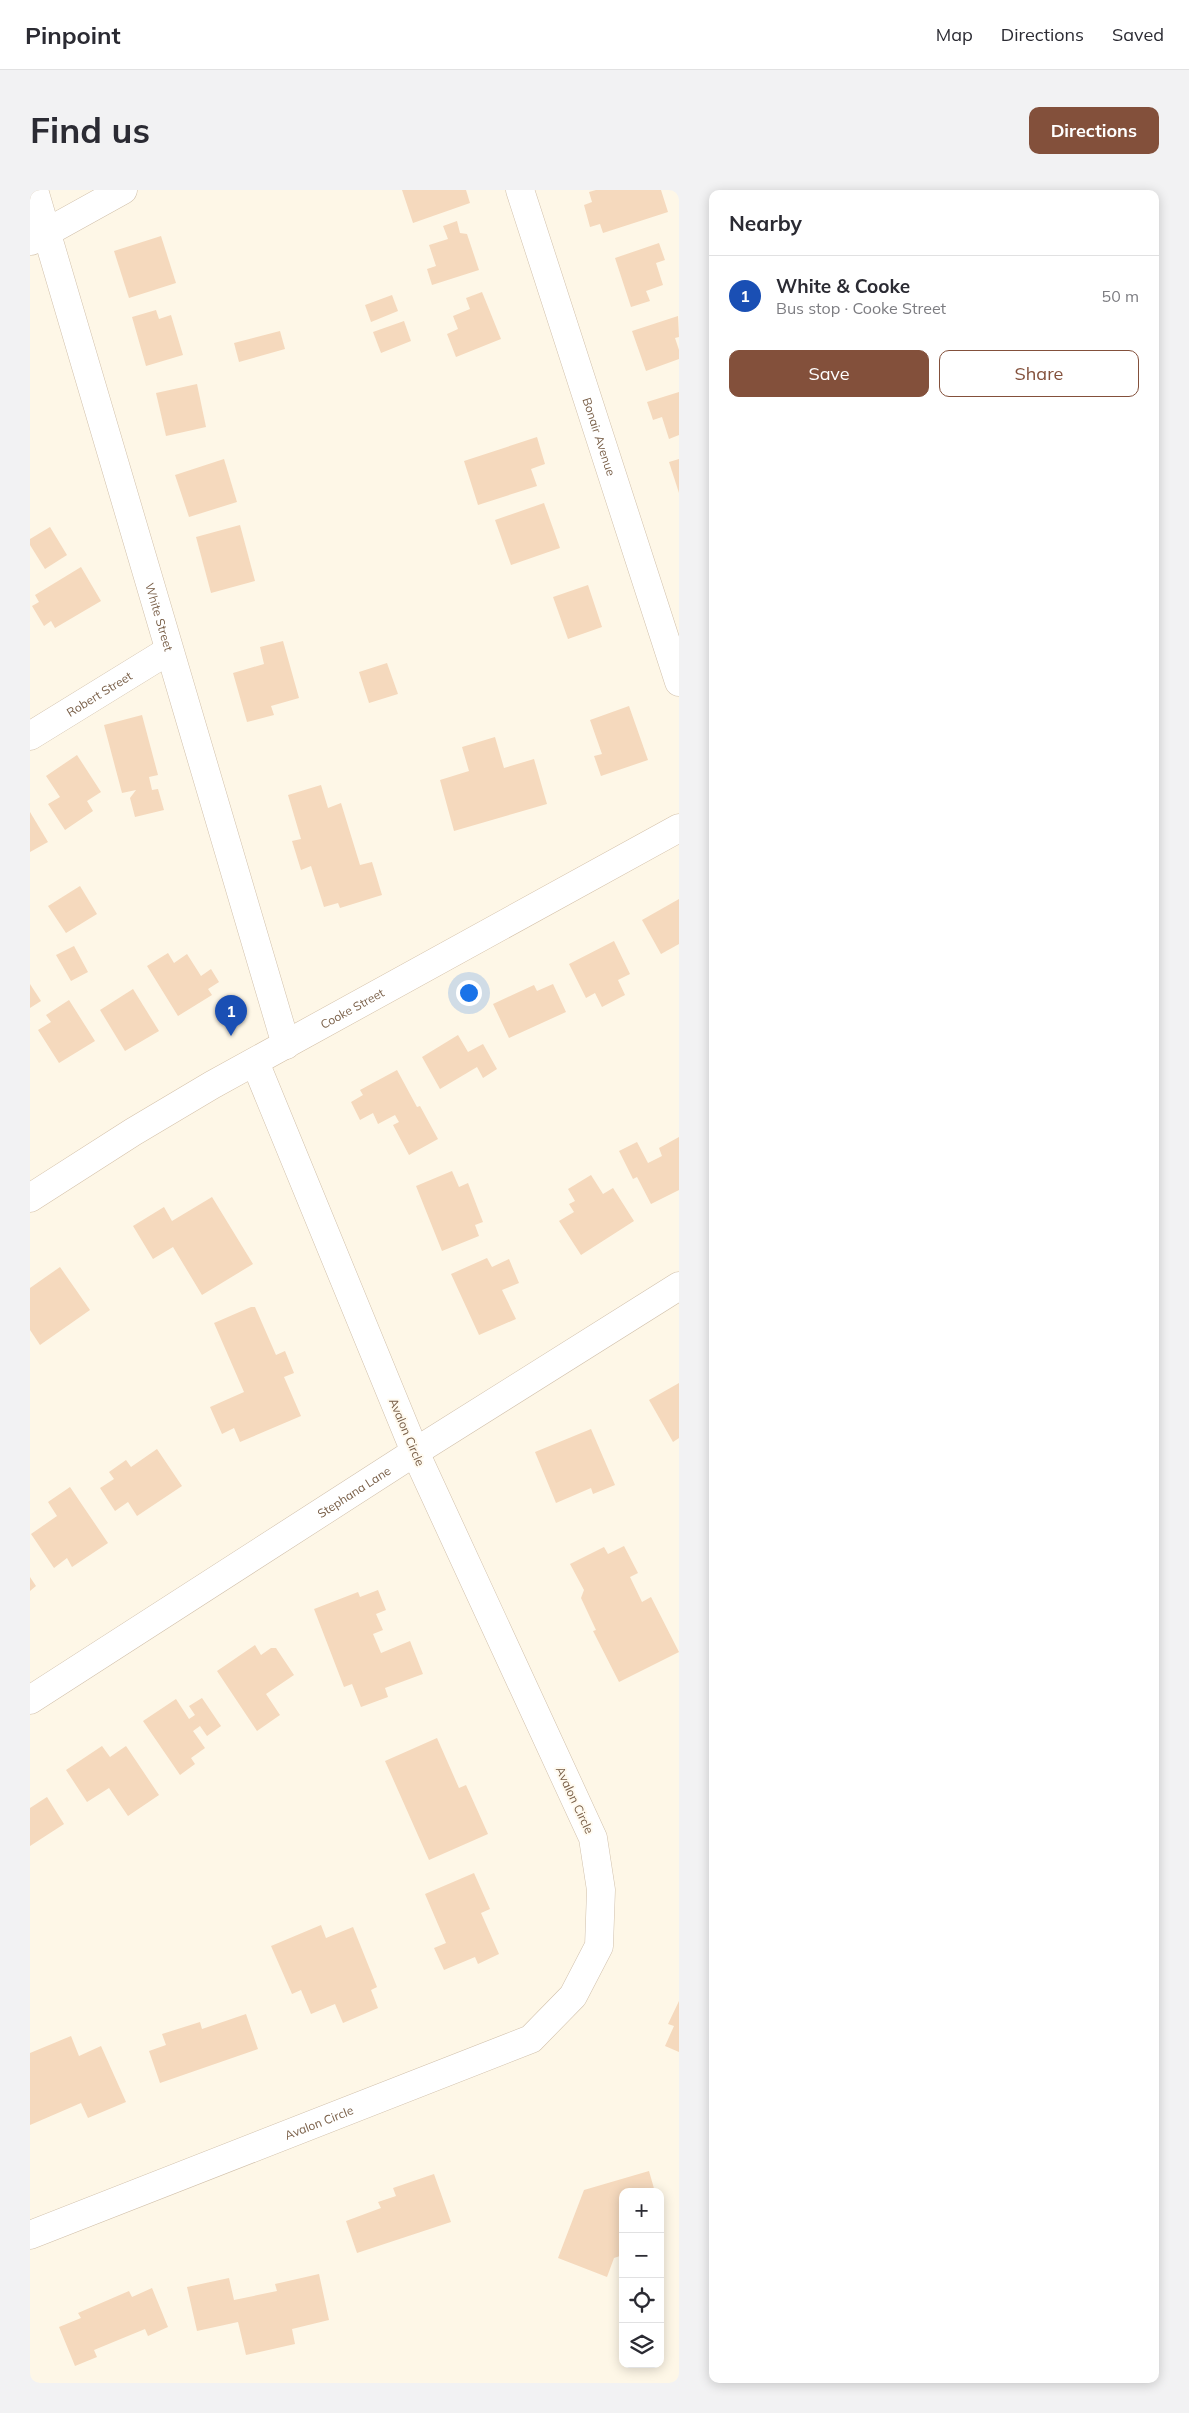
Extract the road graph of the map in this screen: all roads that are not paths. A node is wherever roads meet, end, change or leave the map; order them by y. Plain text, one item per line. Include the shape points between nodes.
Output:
1 (34, 190) edge
2 (123, 190) edge
3 (520, 190) edge
4 (38, 237) edge
5 (168, 651) junction
6 (679, 682) edge
7 (30, 736) edge
8 (679, 828) edge
9 (286, 1045) junction
10 (255, 1062) junction
11 (30, 1198) edge
12 (679, 1286) edge
13 (415, 1452) junction
14 (30, 1700) edge
15 (30, 2236) edge

1 - 4 street, White Street
2 - 4 street
3 - 6 street, Bonair Avenue
4 - 5 street, White Street
5 - 7 street, Robert Street
5 - 9 street, White Street
8 - 9 street, Cooke Street
9 - 10 street, Cooke Street
10 - 11 street, Cooke Street via 133,1132
10 - 13 street, Avalon Circle
12 - 13 street, Stephana Lane
13 - 14 street, Stephana Lane
13 - 15 street, Avalon Circle via 593,1838 601,1890 599,1946 572,1996 531,2039

